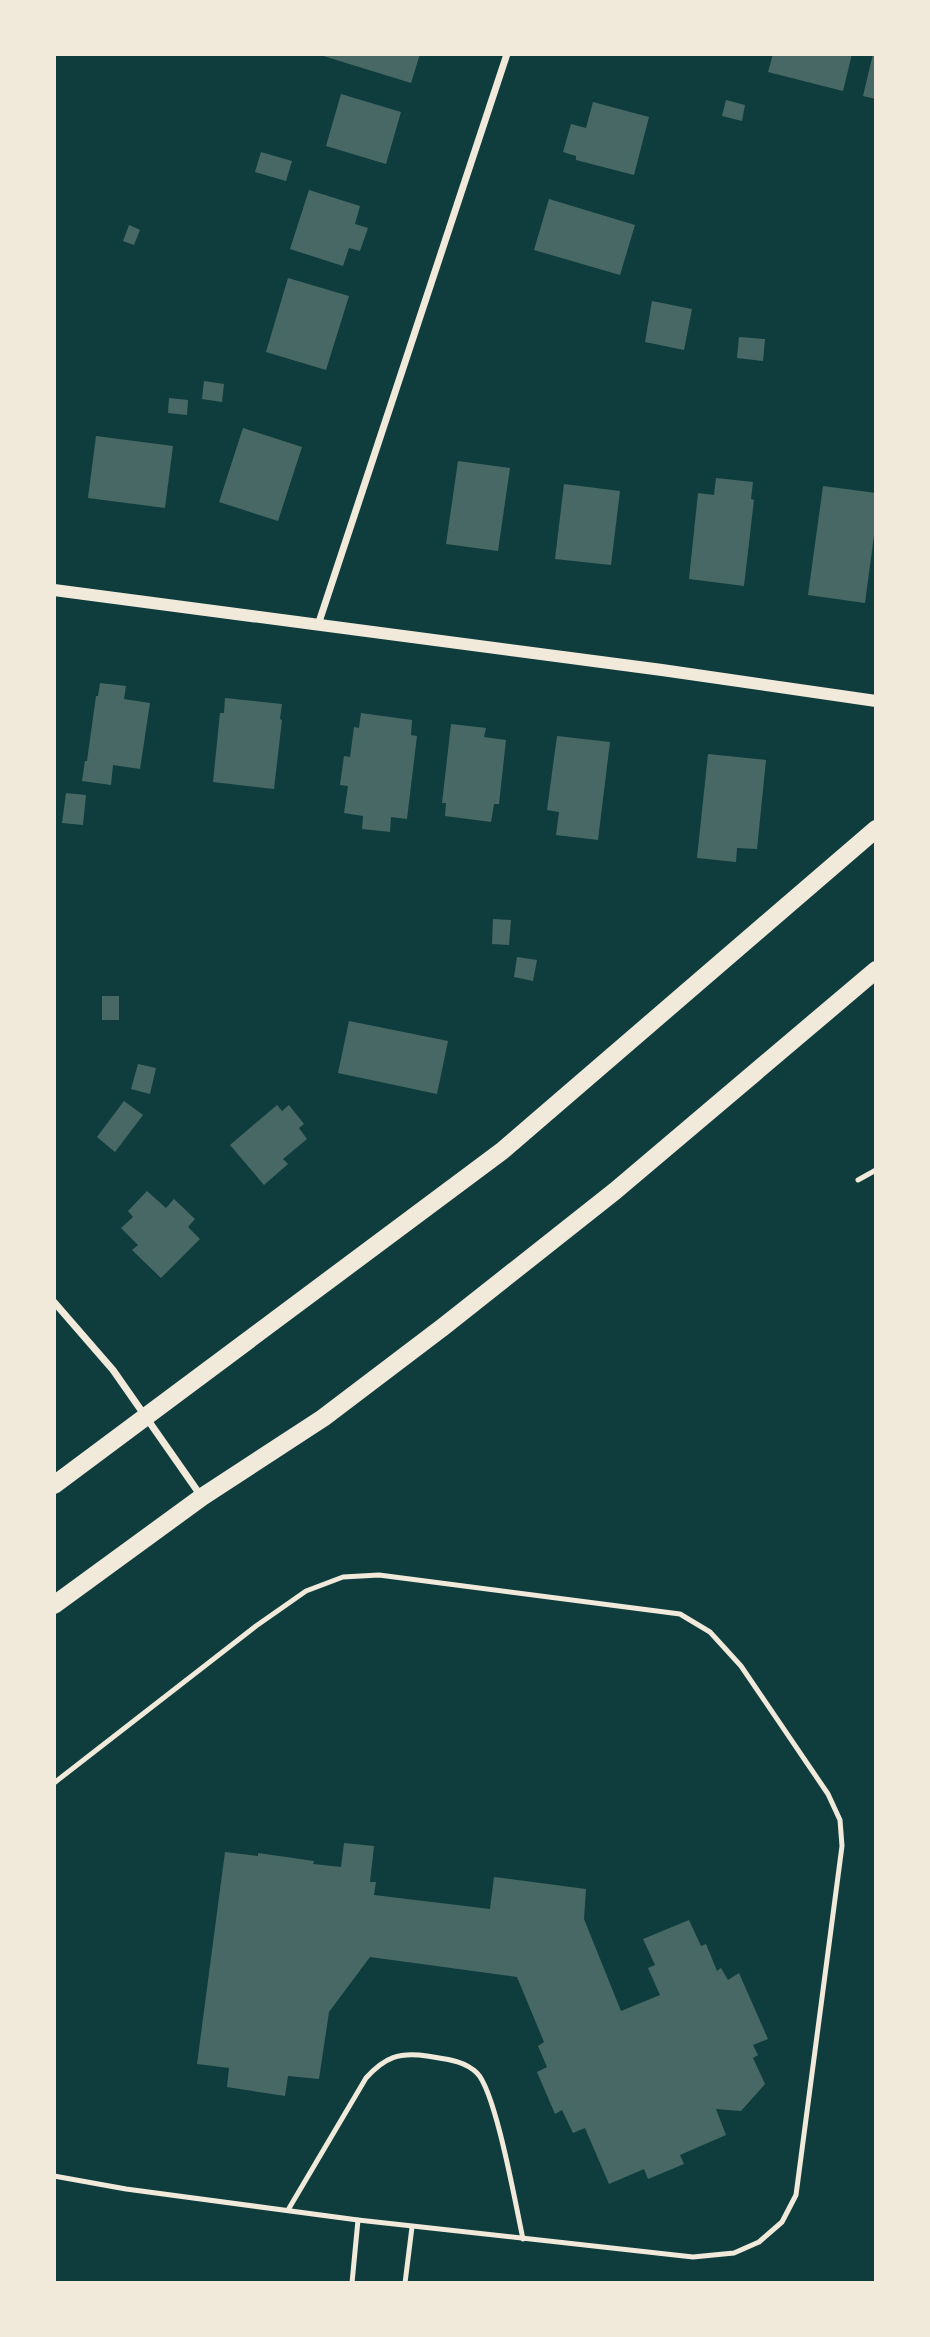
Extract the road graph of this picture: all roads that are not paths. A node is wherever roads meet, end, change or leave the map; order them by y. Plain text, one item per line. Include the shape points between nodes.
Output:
1 (507, 54) edge
2 (54, 590) edge
3 (318, 625) junction
4 (876, 701) edge
5 (876, 829) edge
6 (876, 970) edge
7 (876, 1170) edge
8 (858, 1180) dead end
9 (54, 1303) edge
10 (145, 1416) junction
11 (54, 1485) edge
12 (202, 1497) junction
13 (54, 1605) edge
14 (54, 1783) edge
15 (54, 2176) edge
16 (288, 2210) junction
17 (358, 2220) junction
18 (412, 2227) junction
19 (523, 2239) junction
20 (352, 2283) edge
21 (405, 2283) edge

1 - 3 street
2 - 3 street
3 - 4 street
5 - 10 main road via 502,1151
6 - 12 main road via 615,1191 443,1327 323,1418
7 - 8 lane
9 - 10 street via 113,1370
10 - 11 main road
10 - 12 street
12 - 13 main road
14 - 19 lane via 266,1618 306,1591 343,1577 379,1575 680,1614 710,1632 741,1666 828,1794 840,1820 842,1846 796,2195 782,2222 759,2242 734,2253 692,2257
15 - 16 lane
16 - 17 lane
16 - 19 lane via 366,2078 380,2063 409,2053 461,2062 479,2074 491,2097
17 - 18 lane
17 - 20 lane
18 - 19 lane
18 - 21 lane

